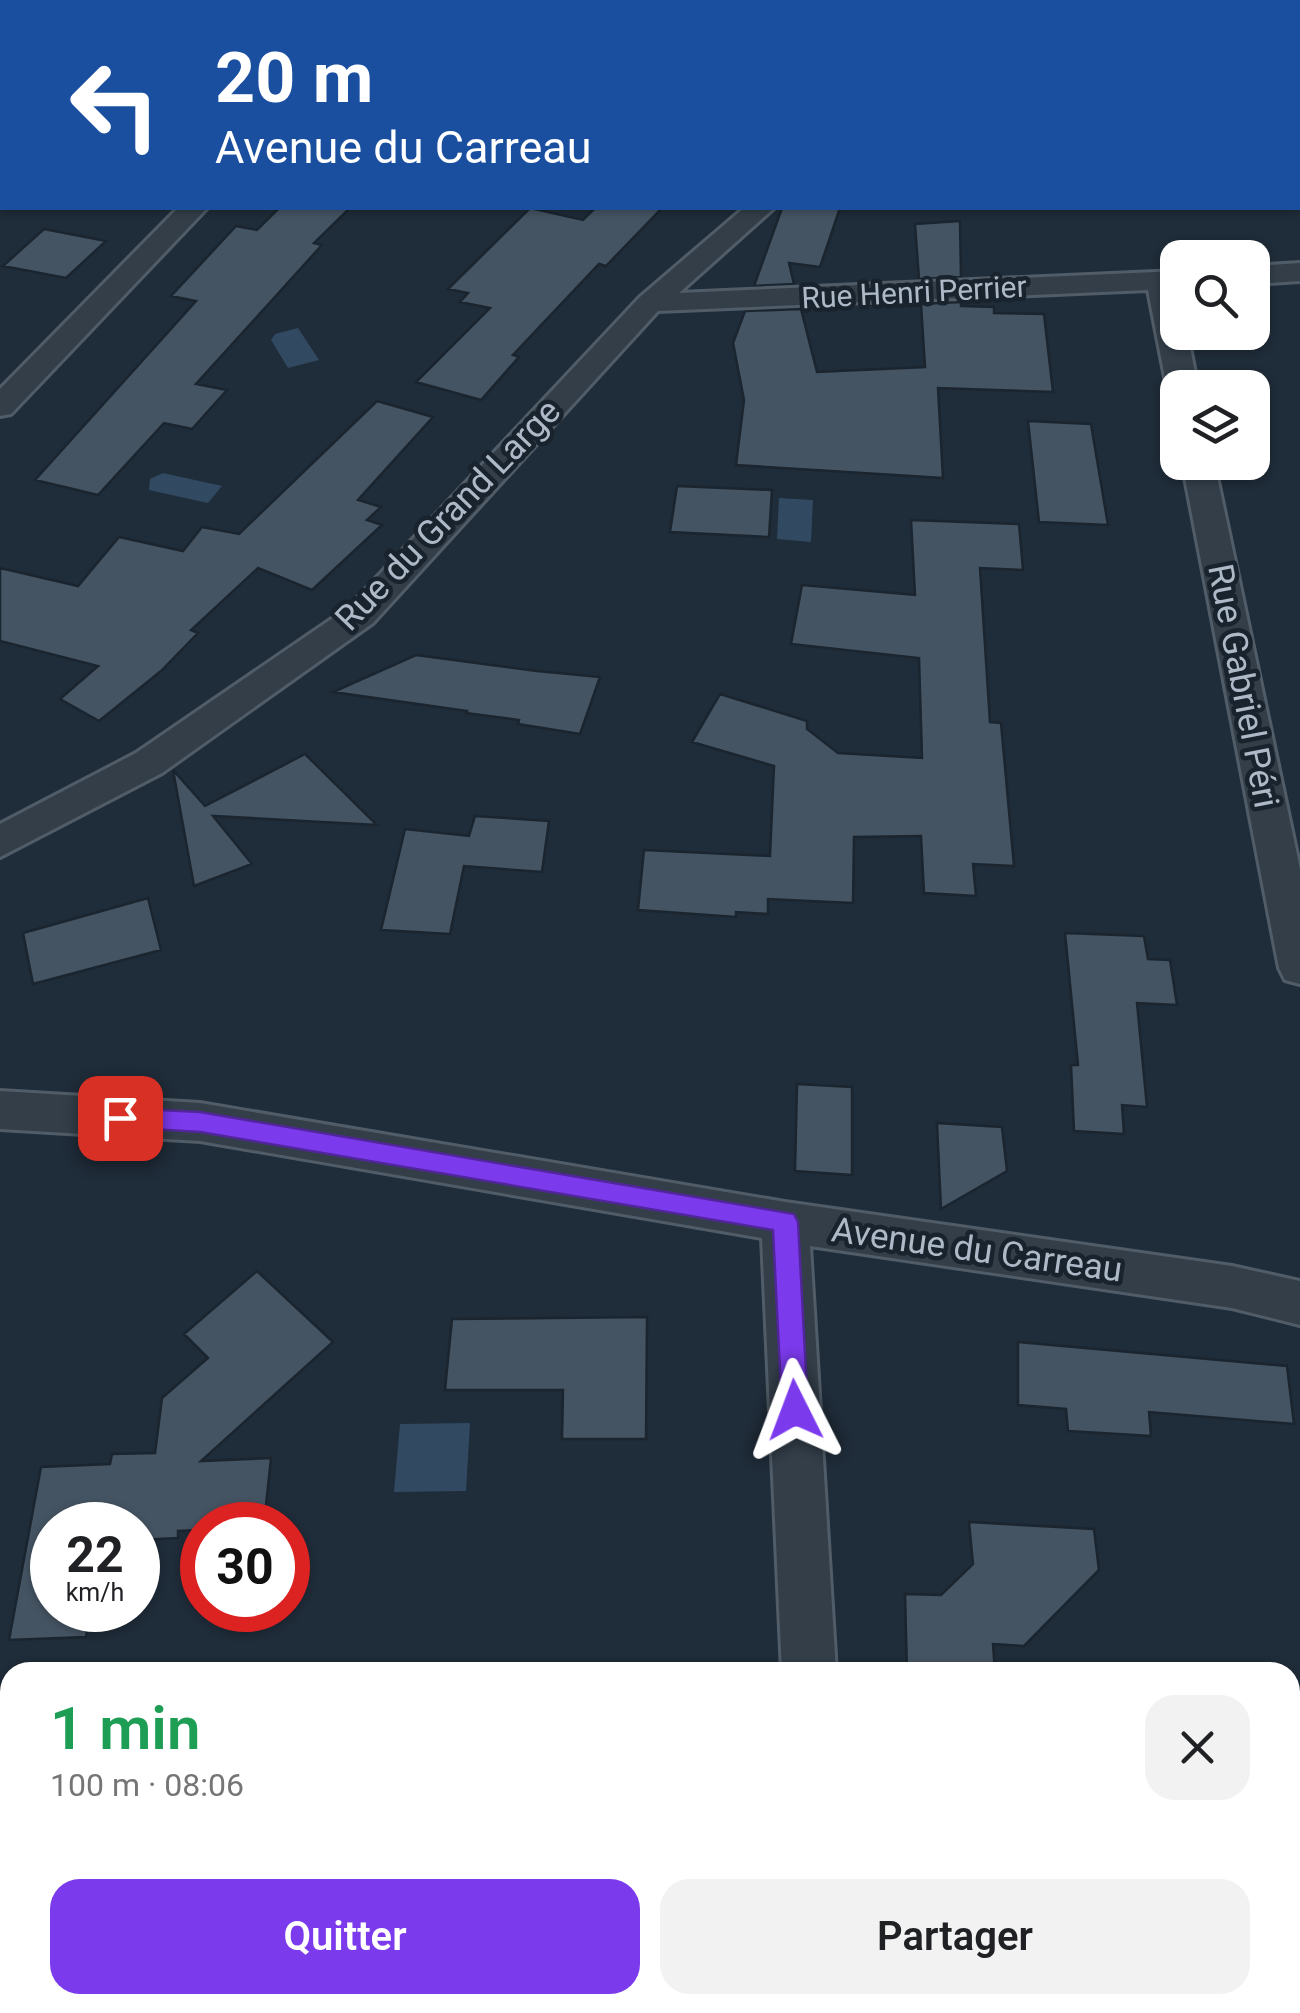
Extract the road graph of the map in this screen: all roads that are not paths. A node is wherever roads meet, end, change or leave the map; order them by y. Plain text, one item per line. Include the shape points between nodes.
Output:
1 (190, 210) edge
2 (758, 210) edge
3 (1300, 272) edge
4 (1270, 274) edge
5 (1160, 280) edge
6 (650, 303) junction
7 (0, 407) edge
8 (1202, 480) edge
9 (0, 842) edge
10 (1300, 968) edge
11 (0, 1110) edge
12 (785, 1222) junction
13 (1300, 1303) edge
14 (808, 1662) edge

1 - 7 street
2 - 6 street, Rue du Grand Large
3 - 4 street
5 - 6 street, Rue Henri Perrier
6 - 9 street, Rue du Grand Large via 361,616 149,763
8 - 10 street, Rue Gabriel Péri
11 - 12 street, Avenue du Carreau via 200,1122
12 - 13 street, Avenue du Carreau
12 - 14 street

